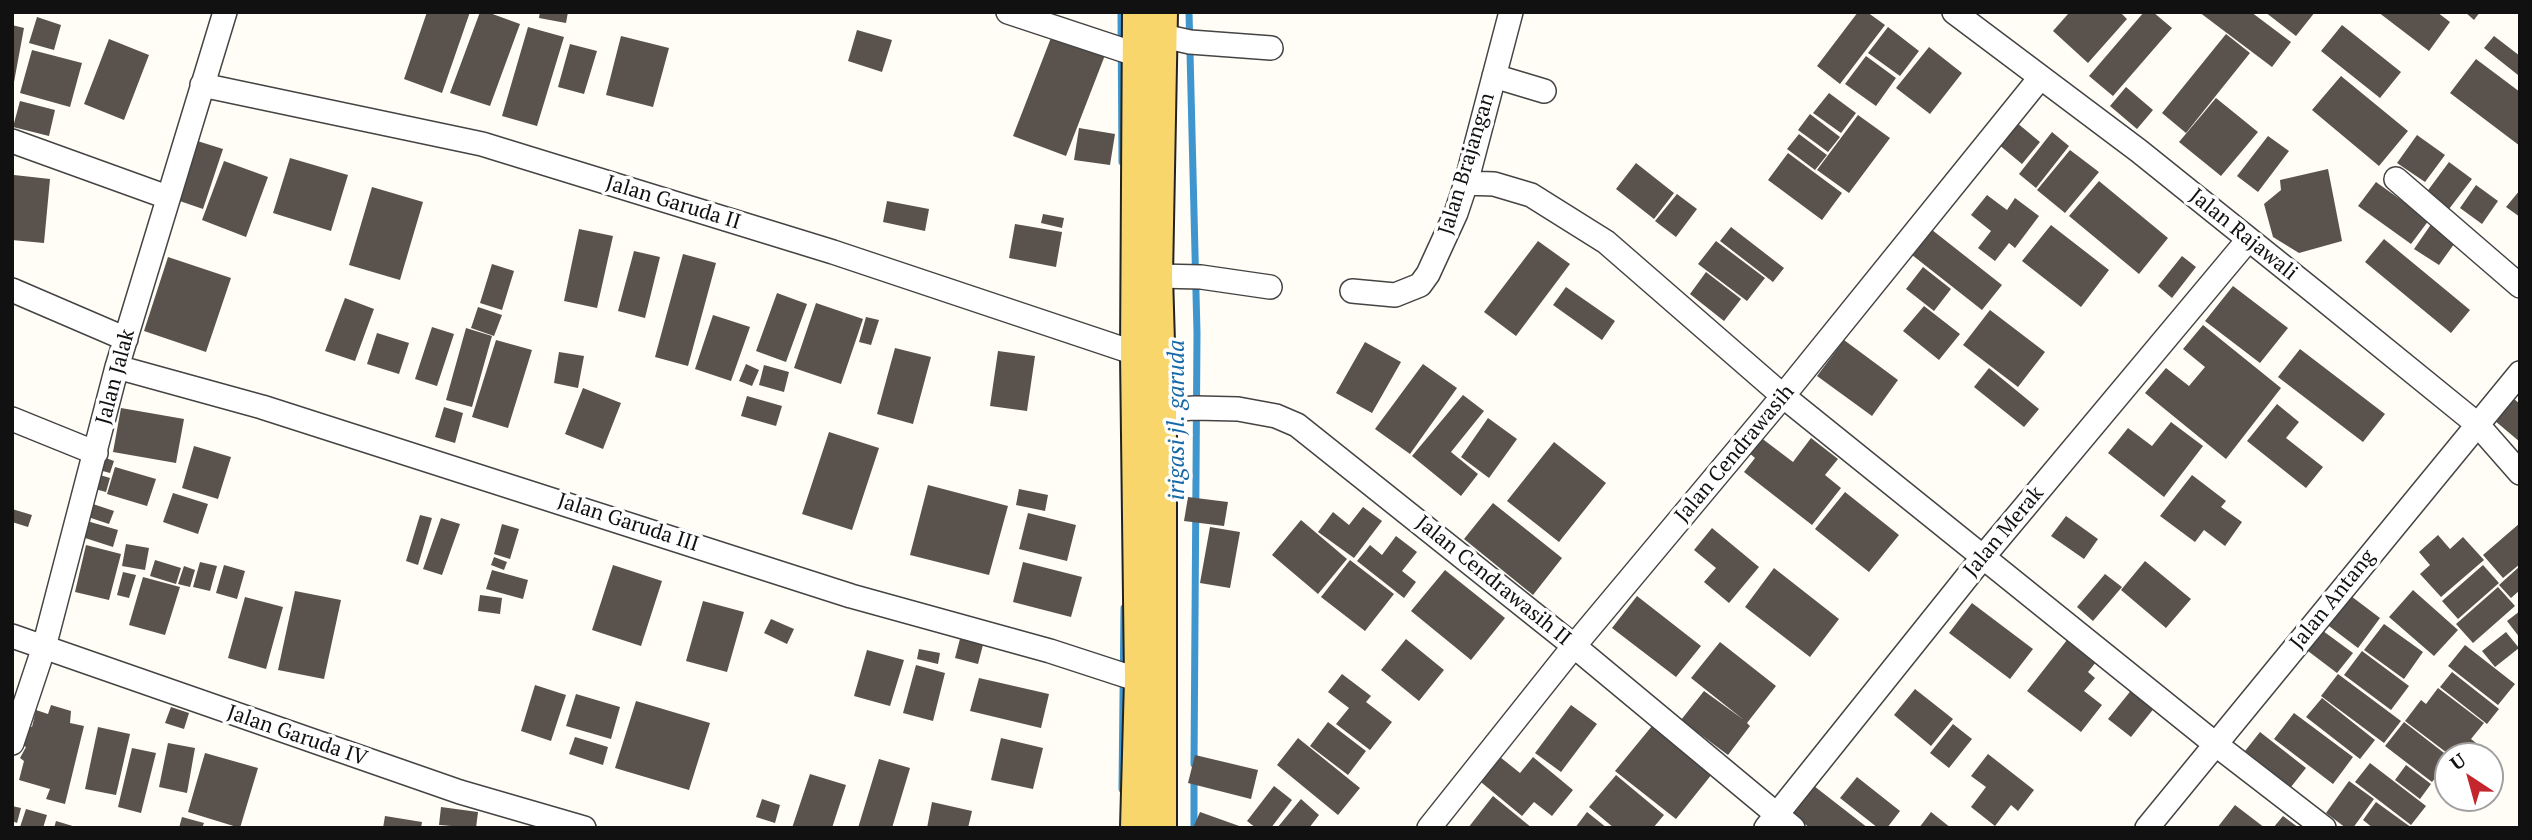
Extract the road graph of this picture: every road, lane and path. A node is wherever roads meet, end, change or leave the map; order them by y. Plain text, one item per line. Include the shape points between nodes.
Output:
1 (225, 12) edge
2 (1137, 12) edge
3 (1511, 12) edge
4 (1954, 12) edge
5 (1016, 14) edge
6 (1179, 33) edge
7 (1271, 48) dead end
8 (1138, 55) junction
9 (1494, 76) junction
10 (2040, 78) junction
11 (202, 85) junction
12 (1544, 90) dead end
13 (12, 141) edge
14 (2396, 179) dead end
15 (1466, 183) junction
16 (167, 197) junction
17 (2248, 240) junction
18 (1158, 276) junction
19 (2520, 286) edge
20 (1270, 287) dead end
21 (12, 290) edge
22 (1352, 291) dead end
23 (125, 339) junction
24 (1148, 357) junction
25 (117, 367) junction
26 (2520, 373) edge
27 (1783, 396) junction
28 (1162, 410) junction
29 (12, 419) edge
30 (2476, 424) junction
31 (96, 453) junction
32 (2520, 473) edge
33 (1983, 557) junction
34 (12, 636) edge
35 (1574, 646) junction
36 (44, 647) junction
37 (1139, 680) junction
38 (12, 743) edge
39 (2214, 743) junction
40 (1779, 823) edge
41 (1148, 826) edge
42 (584, 828) edge
43 (1429, 828) edge
44 (2147, 828) edge
45 (2324, 828) edge

1 - 11 street, Jalan Jalak
2 - 8 main road
3 - 9 street, Jalan Brajangan
4 - 10 street, Jalan Rajawali
5 - 8 street
6 - 7 street
6 - 18 main road
8 - 24 main road
9 - 12 street
9 - 15 street, Jalan Brajangan
10 - 17 street, Jalan Rajawali
10 - 27 street, Jalan Cendrawasih
11 - 16 street, Jalan Jalak
11 - 24 street, Jalan Garuda II via 482,144 833,252
13 - 16 street
14 - 19 street
15 - 22 street, Jalan Brajangan via 1437,257 1420,285 1395,295
15 - 27 street via 1494,184 1531,195 1597,235
16 - 23 street, Jalan Jalak
17 - 30 street, Jalan Rajawali
17 - 33 street, Jalan Merak
18 - 20 street via 1195,276
18 - 24 main road
21 - 23 street
23 - 25 street, Jalan Jalak
24 - 28 main road
24 - 37 main road
25 - 31 street, Jalan Jalak
25 - 37 street, Jalan Garuda III via 262,407 851,596
26 - 30 street, Jalan Antang
27 - 33 street
27 - 35 street, Jalan Cendrawasih
28 - 35 street, Jalan Cendrawasih II via 1238,409 1297,425
28 - 41 main road
29 - 31 street
30 - 32 street, Jalan Rajawali
30 - 39 street, Jalan Antang
31 - 36 street, Jalan Jalak
33 - 39 street
33 - 40 street, Jalan Merak
34 - 36 street, Jalan Garuda IV
35 - 40 street, Jalan Cendrawasih II
35 - 43 street, Jalan Cendrawasih
36 - 38 street, Jalan Jalak
36 - 42 street, Jalan Garuda IV via 447,787
37 - 41 main road
39 - 44 street, Jalan Antang
39 - 45 street

